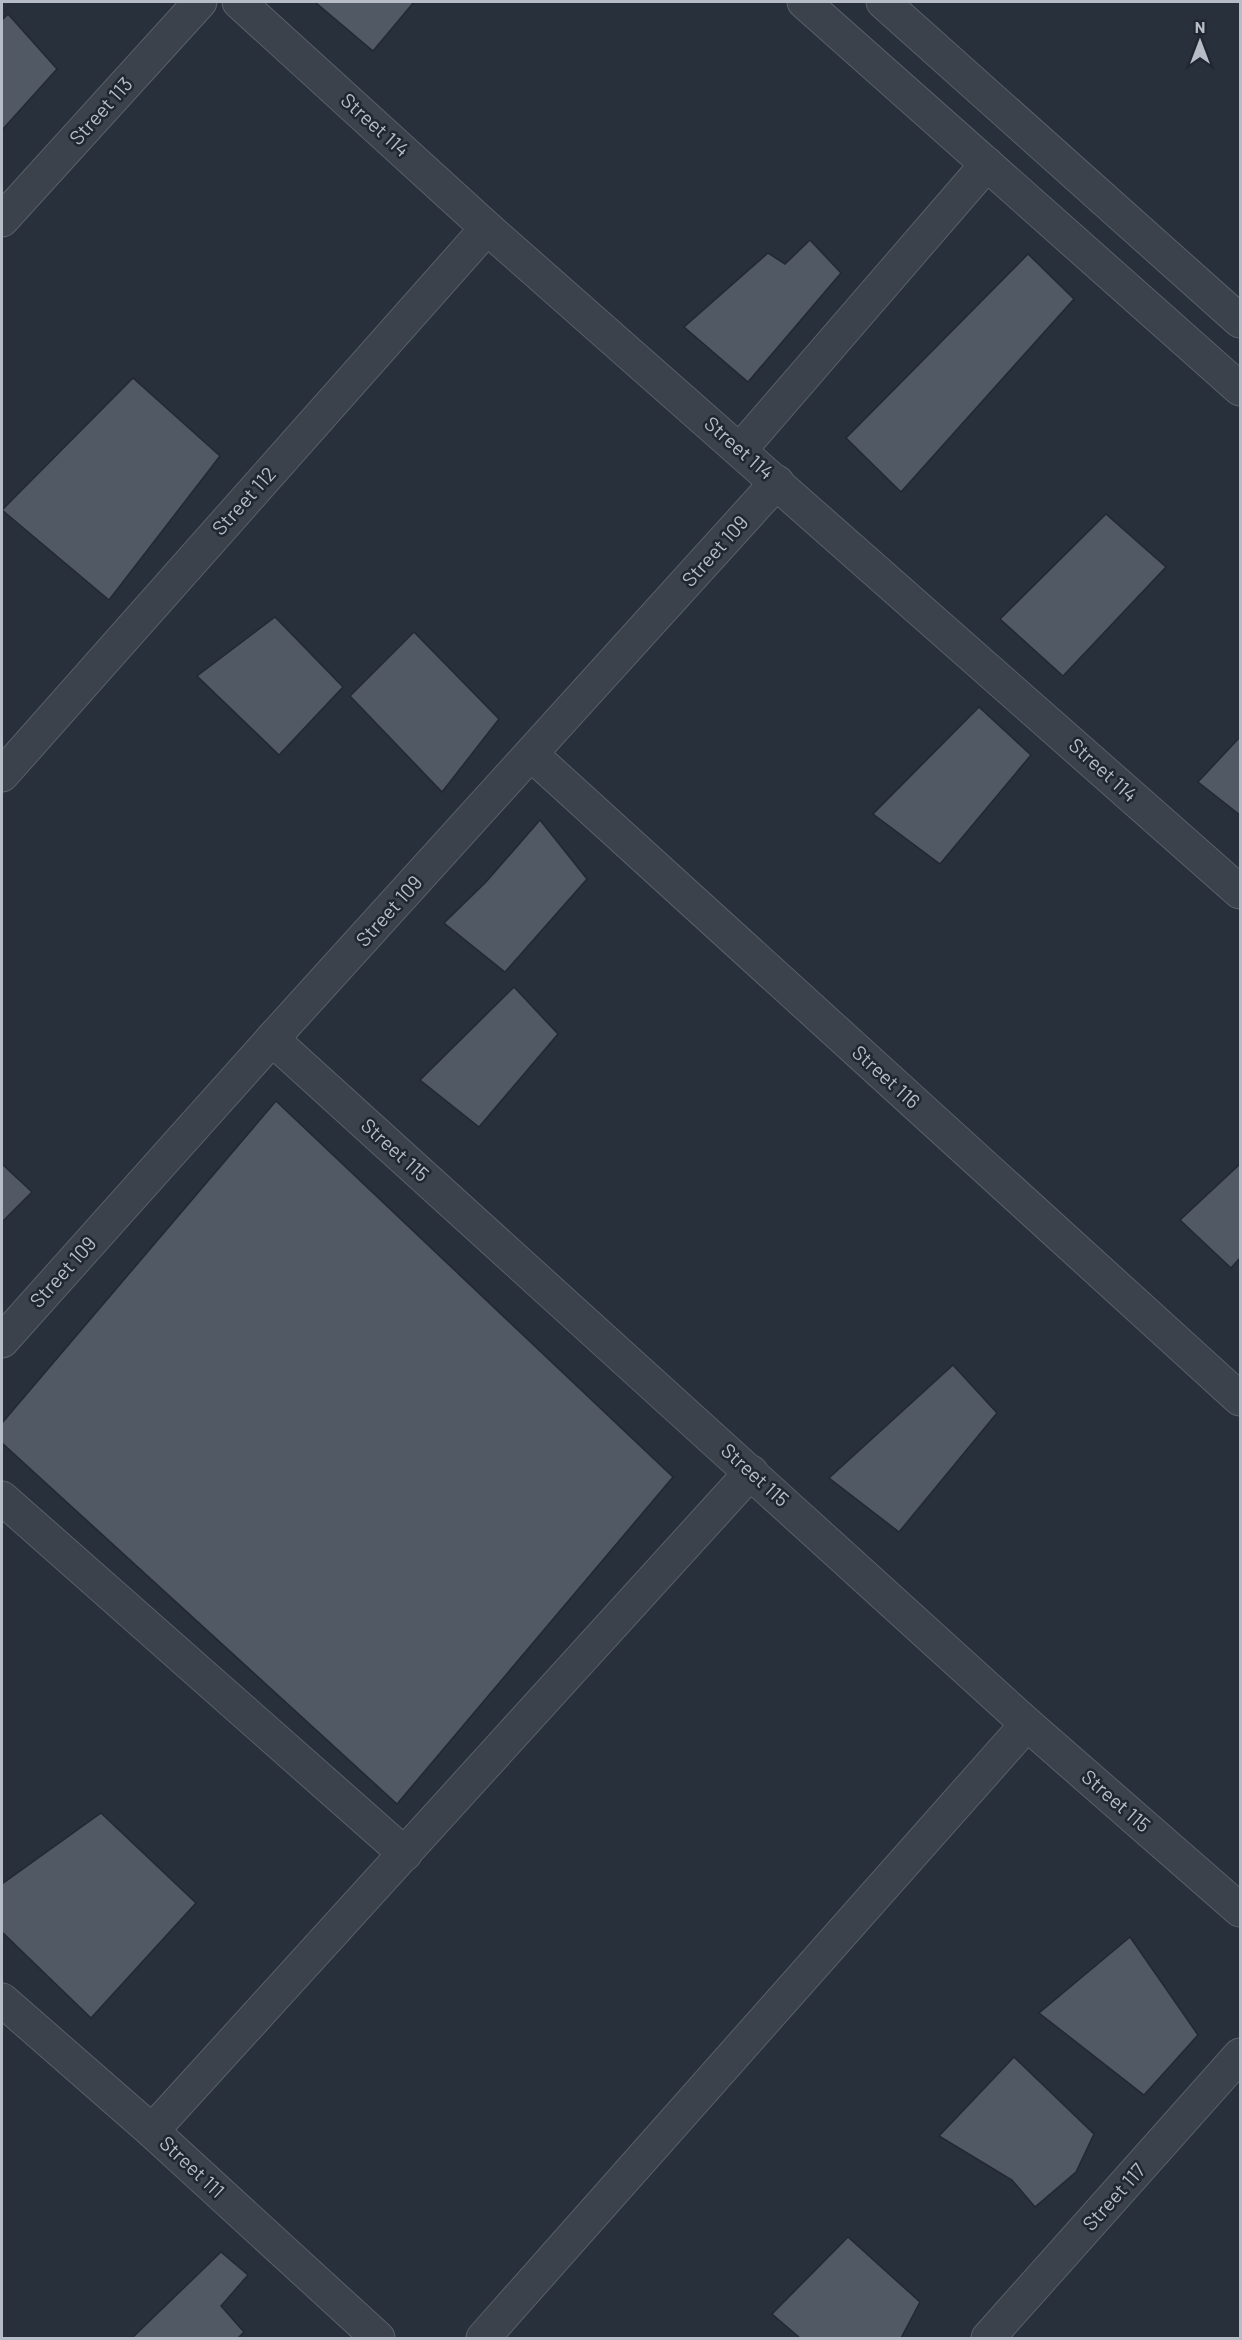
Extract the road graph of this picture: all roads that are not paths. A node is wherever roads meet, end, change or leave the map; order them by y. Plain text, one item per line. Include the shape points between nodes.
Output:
1 (200, 2) edge
2 (239, 2) edge
3 (804, 2) edge
4 (883, 2) edge
5 (987, 164) junction
6 (2, 220) edge
7 (487, 228) junction
8 (1240, 321) edge
9 (1240, 389) edge
10 (740, 450) junction
11 (777, 482) junction
12 (531, 754) junction
13 (2, 775) edge
14 (1240, 892) edge
15 (272, 1039) junction
16 (2, 1341) edge
17 (1240, 1399) edge
18 (752, 1472) junction
19 (2, 1498) edge
20 (1028, 1724) junction
21 (405, 1854) junction
22 (1240, 1910) edge
23 (2, 2000) edge
24 (1240, 2055) edge
25 (152, 2131) junction
26 (378, 2338) edge
27 (483, 2338) edge
28 (988, 2338) edge

1 - 6 street, Street 113
2 - 7 street, Street 114
3 - 5 street
4 - 8 street
5 - 9 street
5 - 10 street
7 - 10 street, Street 114
7 - 13 street, Street 112
10 - 11 street, Street 114
11 - 12 street, Street 109
11 - 14 street, Street 114
12 - 15 street, Street 109
12 - 17 street, Street 116
15 - 16 street, Street 109
15 - 18 street, Street 115
18 - 20 street, Street 115
18 - 21 street
19 - 21 street
20 - 22 street, Street 115
20 - 27 street
21 - 25 street
23 - 25 street, Street 111
24 - 28 street, Street 117
25 - 26 street, Street 111

